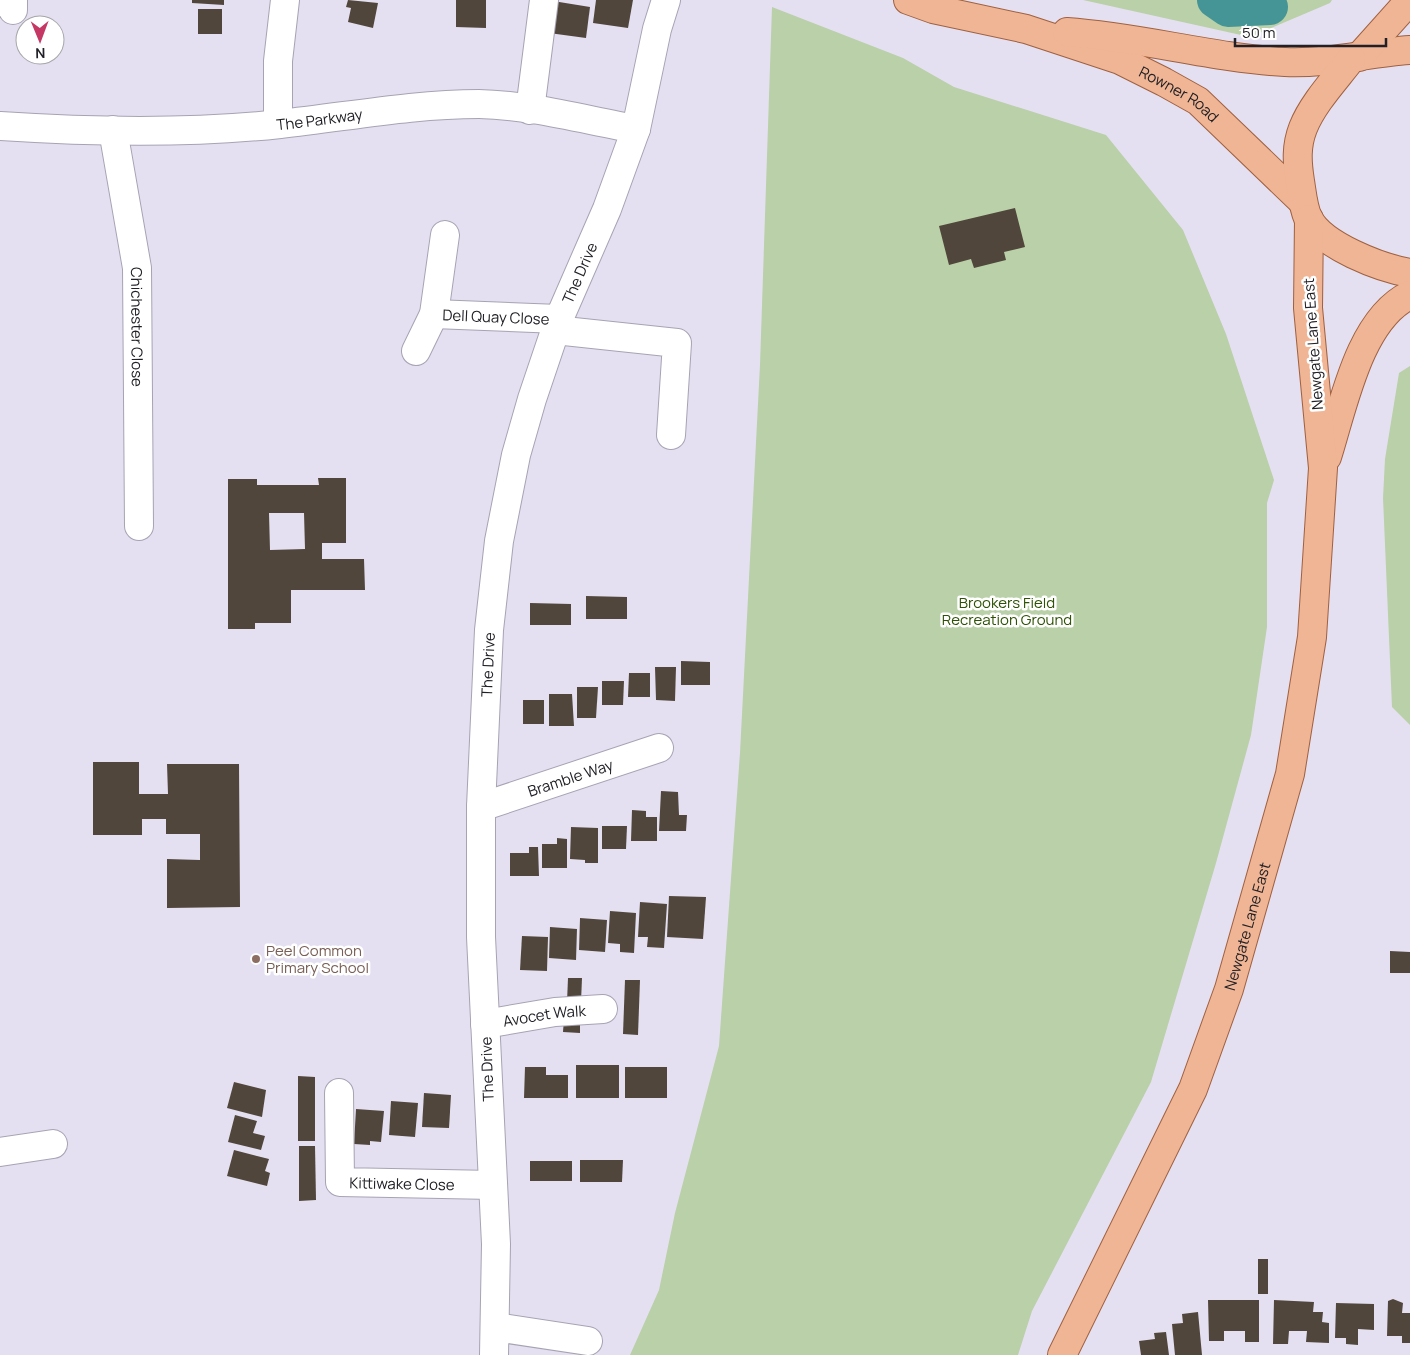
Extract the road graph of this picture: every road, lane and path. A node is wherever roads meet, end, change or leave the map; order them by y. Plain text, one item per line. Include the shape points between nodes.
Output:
1 (285, 0) edge
2 (544, 0) edge
3 (666, 0) edge
4 (908, 0) edge
5 (1410, 0) edge
6 (1026, 29) junction
7 (1410, 50) edge
8 (1355, 58) junction
9 (530, 110) junction
10 (278, 124) junction
11 (0, 126) edge
12 (636, 129) junction
13 (113, 130) junction
14 (1306, 211) junction
15 (445, 235) dead end
16 (1410, 273) edge
17 (1410, 295) edge
18 (434, 314) junction
19 (557, 325) junction
20 (416, 351) dead end
21 (672, 436) dead end
22 (1323, 468) junction
23 (139, 526) dead end
24 (659, 748) dead end
25 (481, 806) junction
26 (604, 1007) dead end
27 (485, 1024) junction
28 (339, 1093) dead end
29 (53, 1144) dead end
30 (0, 1152) edge
31 (493, 1185) junction
32 (495, 1327) junction
33 (588, 1341) dead end
34 (494, 1355) edge
35 (1062, 1355) edge

1 - 10 street via 278,61
2 - 9 street
3 - 12 street, The Drive
4 - 6 main road, Rowner Road via 933,9
5 - 8 main road, Newgate Lane East
6 - 8 main road, Rowner Road via 1103,34 1197,53 1274,61
6 - 14 main road, Rowner Road via 1120,60 1198,101
7 - 8 main road, Rowner Road
8 - 14 main road, Newgate Lane East via 1318,102 1303,127 1296,156
9 - 10 street, The Parkway via 481,104 429,106
9 - 12 street, The Parkway
10 - 13 street, The Parkway
11 - 13 street, The Parkway
12 - 19 street, The Drive via 607,210
13 - 23 street, Chichester Close via 137,268
14 - 16 main road, Rowner Road via 1344,250 1390,270
14 - 22 main road, Newgate Lane East via 1308,308
15 - 18 street, Dell Quay Close
17 - 22 main road, Newgate Lane East via 1381,318 1363,343
18 - 19 street, Dell Quay Close
18 - 20 street, Dell Quay Close
19 - 21 street, Dell Quay Close via 677,342
19 - 25 street, The Drive via 516,455 499,541 489,630
22 - 35 main road, Newgate Lane East via 1312,636 1290,774 1230,989 1193,1089
24 - 25 street, Bramble Way
25 - 27 street, The Drive
26 - 27 street, Avocet Walk
27 - 31 street, The Drive
28 - 31 street, Kittiwake Close via 340,1182
29 - 30 street
31 - 32 street, The Drive
32 - 33 street
32 - 34 street, The Drive

